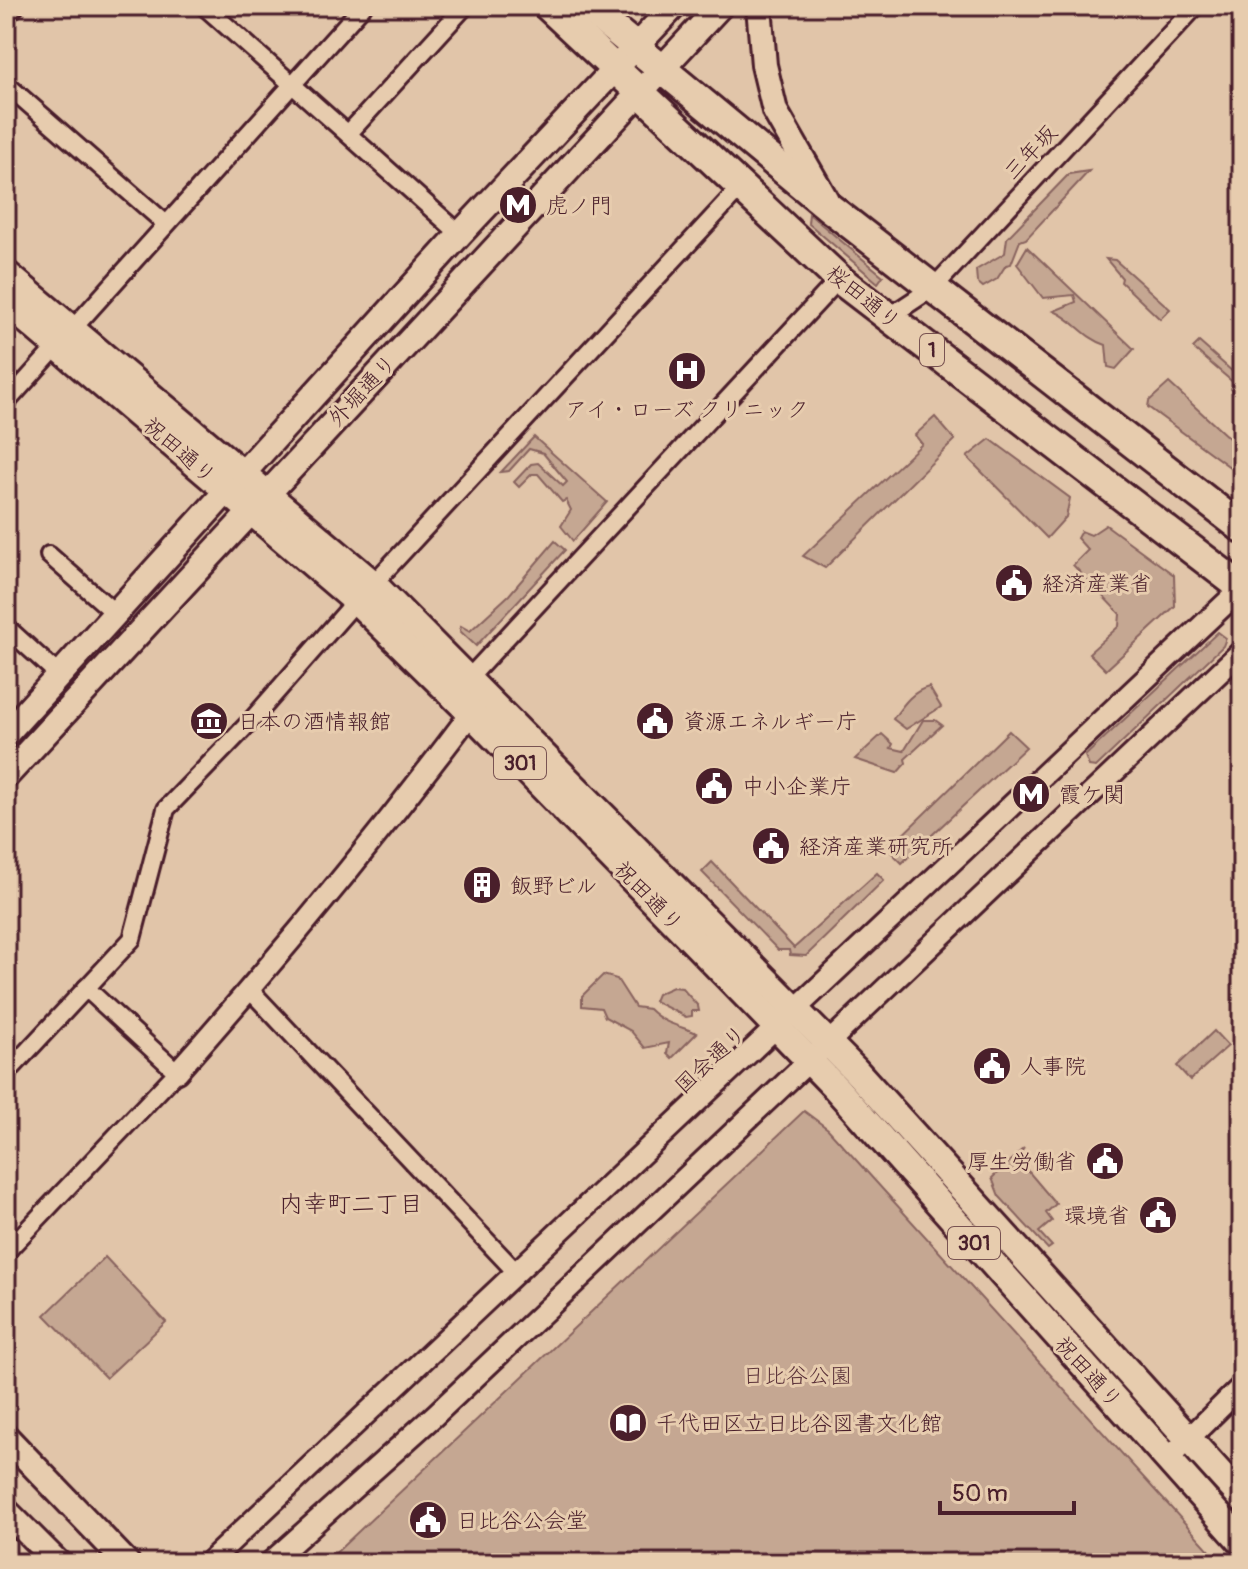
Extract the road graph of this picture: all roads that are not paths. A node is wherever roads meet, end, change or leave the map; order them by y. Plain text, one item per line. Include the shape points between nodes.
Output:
1 (13, 6) edge
2 (204, 6) edge
3 (363, 6) edge
4 (465, 6) edge
5 (548, 6) edge
6 (586, 6) edge
7 (674, 6) edge
8 (720, 6) edge
9 (759, 6) edge
10 (1196, 6) edge
11 (6, 13) edge
12 (636, 45) junction
13 (612, 68) junction
14 (662, 68) junction
15 (6, 84) edge
16 (292, 84) junction
17 (640, 92) junction
18 (348, 134) junction
19 (741, 187) junction
20 (831, 209) junction
21 (166, 224) junction
22 (460, 234) junction
23 (6, 274) edge
24 (839, 279) junction
25 (934, 287) junction
26 (6, 302) edge
27 (887, 318) junction
28 (65, 338) junction
29 (6, 403) edge
30 (234, 481) junction
31 (258, 502) junction
32 (1242, 528) edge
33 (49, 555) dead end
34 (1242, 588) edge
35 (365, 593) junction
36 (115, 613) junction
37 (6, 627) edge
38 (1242, 651) edge
39 (59, 675) junction
40 (470, 697) junction
41 (6, 734) edge
42 (6, 776) edge
43 (86, 988) junction
44 (250, 990) junction
45 (788, 1019) junction
46 (830, 1043) junction
47 (809, 1061) junction
48 (177, 1072) junction
49 (6, 1074) edge
50 (6, 1252) edge
51 (516, 1272) junction
52 (1242, 1386) edge
53 (6, 1437) edge
54 (1187, 1438) junction
55 (1167, 1460) junction
56 (1242, 1498) edge
57 (9, 1521) edge
58 (1242, 1542) edge
59 (58, 1563) edge
60 (127, 1563) edge
61 (208, 1563) edge
62 (270, 1563) edge

1 - 11 street
2 - 16 street
3 - 16 street
4 - 18 street
5 - 13 highway, 桜田通り / 1
6 - 12 highway, 1
7 - 12 main road, 外堀通り
8 - 14 main road, 外堀通り
9 - 20 main road via 775,111
10 - 25 street, 三年坂
12 - 13 main road, 外堀通り
12 - 14 highway, 1
13 - 17 highway, 桜田通り / 1
13 - 22 main road, 外堀通り
14 - 17 main road, 外堀通り
14 - 20 highway, 1
15 - 21 street
16 - 18 street
16 - 21 street
17 - 19 highway, 桜田通り / 1
17 - 31 main road, 外堀通り
18 - 22 street
19 - 24 highway, 桜田通り / 1
19 - 35 street
20 - 25 highway, 1
21 - 28 street
22 - 30 main road, 外堀通り
23 - 28 main road, 祝田通り / 301
24 - 27 highway, 桜田通り / 1
24 - 40 street
25 - 27 street, 三年坂
25 - 32 highway, 1
26 - 28 main road, 祝田通り / 301
27 - 34 highway, 桜田通り / 1
28 - 29 street
28 - 30 main road, 祝田通り / 301
30 - 31 main road, 祝田通り / 301
30 - 36 main road, 外堀通り
31 - 35 main road, 祝田通り / 301
31 - 42 main road, 外堀通り
33 - 36 street
34 - 45 street, 国会通り
35 - 40 main road, 祝田通り / 301
35 - 43 street via 166,809 132,939
36 - 39 main road, 外堀通り
37 - 39 street
38 - 46 street
39 - 41 main road, 外堀通り
40 - 44 street via 379,836
40 - 45 main road, 祝田通り / 301
43 - 48 street
43 - 49 street
44 - 48 street
44 - 51 street
45 - 46 main road, 祝田通り / 301
45 - 47 main road, 祝田通り / 301
45 - 51 street, 国会通り
46 - 47 street
46 - 54 main road, 祝田通り / 301
47 - 55 main road, 祝田通り / 301
47 - 62 street
48 - 50 street
51 - 61 street, 国会通り
52 - 54 street
53 - 60 main road
54 - 55 street
54 - 56 main road, 祝田通り / 301
55 - 58 main road, 祝田通り / 301
57 - 59 main road

